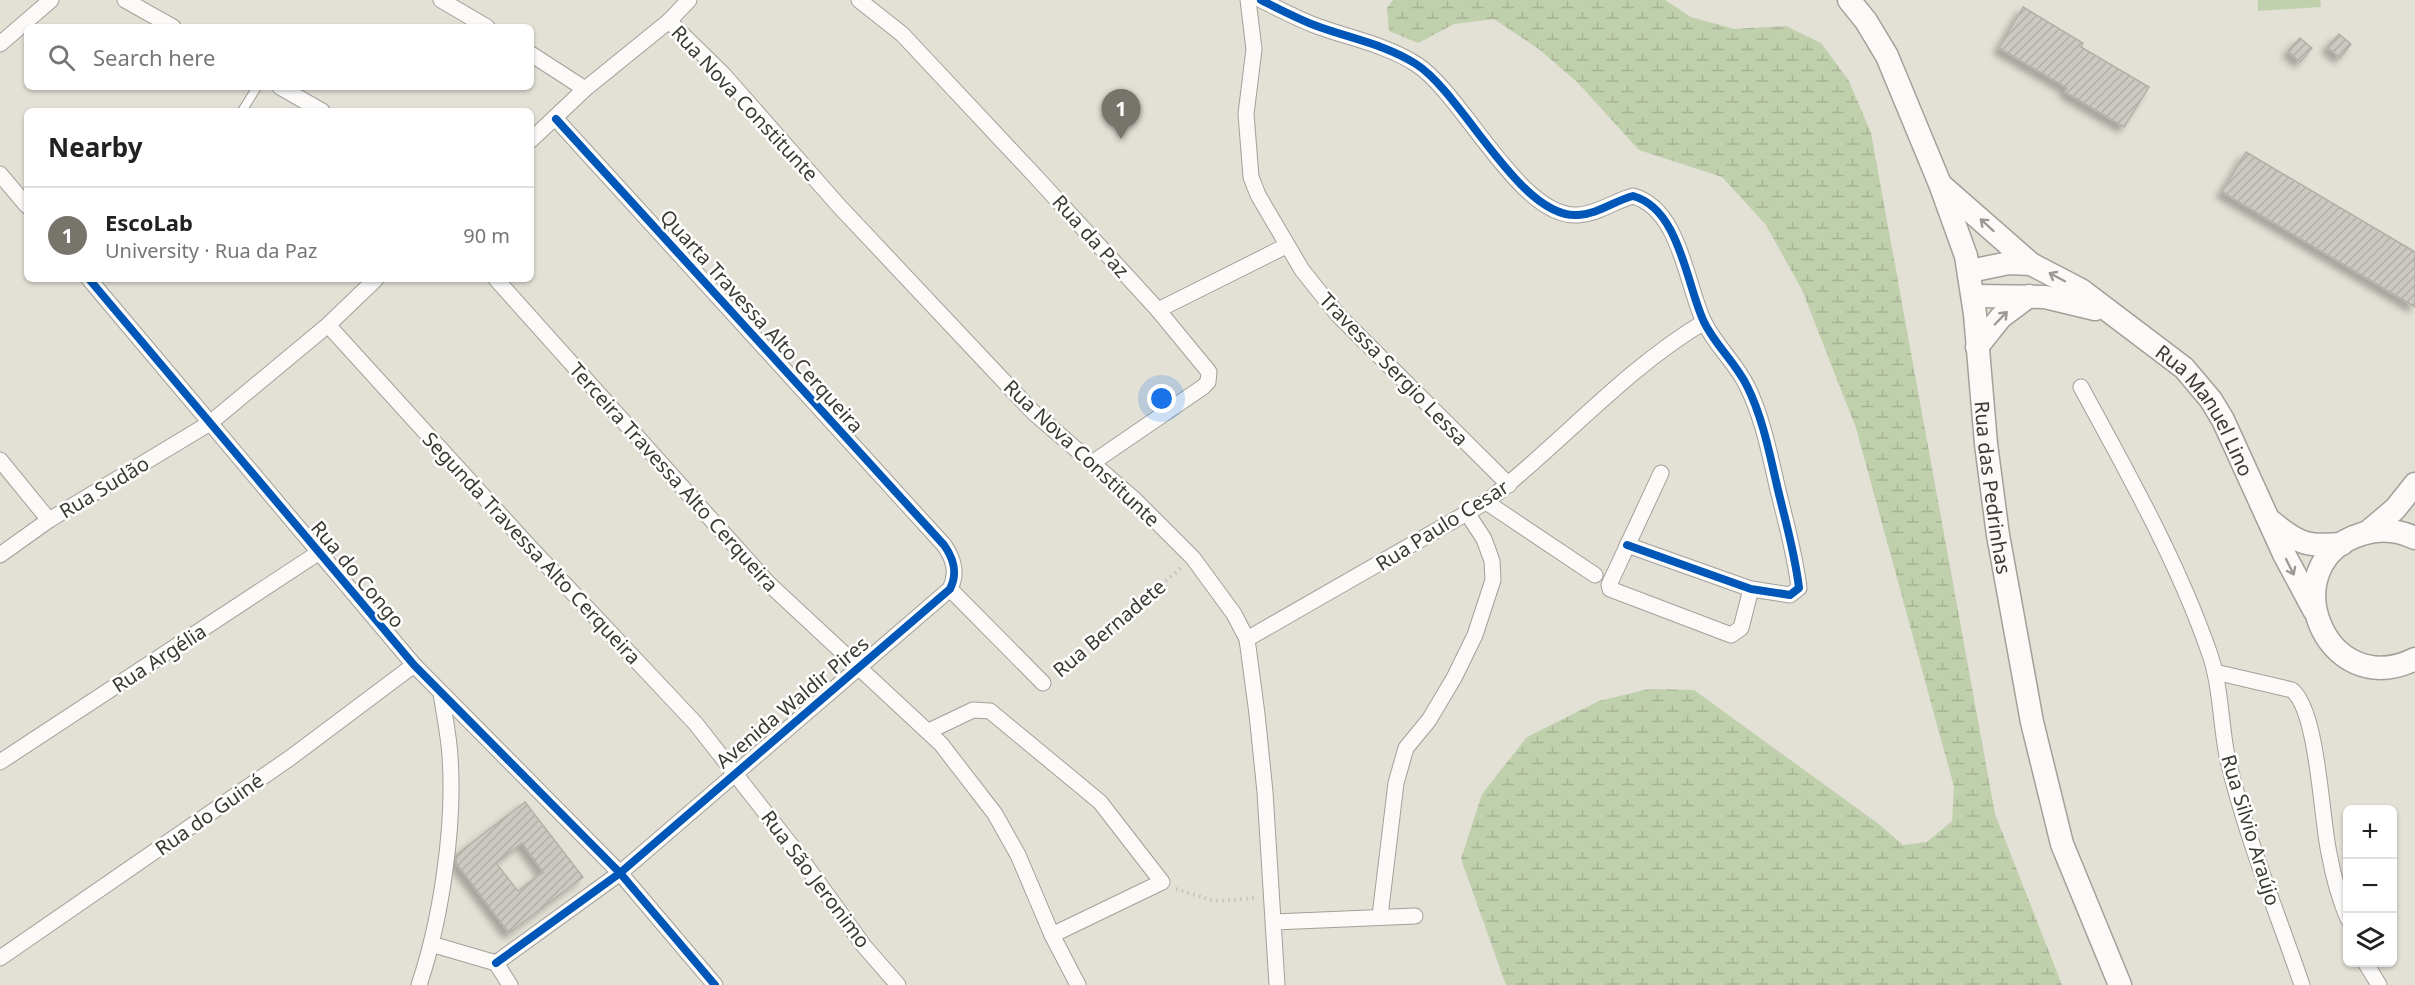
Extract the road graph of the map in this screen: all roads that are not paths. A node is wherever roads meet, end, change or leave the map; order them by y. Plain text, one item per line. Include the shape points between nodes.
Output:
1 (51, 0) edge
2 (125, 0) edge
3 (441, 0) edge
4 (689, 0) edge
5 (859, 0) edge
6 (1248, 0) edge
7 (1261, 0) edge
8 (1849, 0) edge
9 (669, 21) junction
10 (168, 24) edge
11 (482, 24) edge
12 (0, 44) edge
13 (534, 56) edge
14 (585, 89) junction
15 (255, 90) edge
16 (285, 90) edge
17 (244, 108) edge
18 (317, 108) edge
19 (556, 119) junction
20 (534, 137) edge
21 (0, 174) edge
22 (1940, 184) junction
23 (24, 202) edge
24 (1286, 246) junction
25 (2031, 264) junction
26 (1970, 271) junction
27 (92, 282) edge
28 (373, 282) edge
29 (499, 282) edge
30 (1973, 296) junction
31 (2029, 296) junction
32 (1158, 310) junction
33 (2116, 317) junction
34 (1704, 322) junction
35 (328, 325) junction
36 (1977, 346) junction
37 (2081, 387) dead end
38 (210, 423) junction
39 (0, 460) edge
40 (1092, 463) junction
41 (1661, 473) dead end
42 (2415, 484) edge
43 (1509, 485) junction
44 (1486, 502) junction
45 (1467, 513) junction
46 (49, 520) junction
47 (2271, 522) junction
48 (2369, 531) junction
49 (2415, 538) edge
50 (2342, 544) junction
51 (1627, 545) junction
52 (318, 554) junction
53 (0, 555) edge
54 (1595, 576) dead end
55 (950, 589) junction
56 (1751, 589) junction
57 (2314, 610) junction
58 (1247, 639) junction
59 (2415, 659) edge
60 (414, 665) junction
61 (859, 669) junction
62 (2215, 672) junction
63 (1043, 683) road end
64 (441, 693) junction
65 (929, 731) junction
66 (0, 762) edge
67 (735, 772) junction
68 (620, 873) junction
69 (2346, 913) edge
70 (1380, 916) junction
71 (1414, 916) dead end
72 (1274, 922) junction
73 (1052, 936) junction
74 (431, 944) junction
75 (0, 958) edge
76 (496, 963) junction
77 (2368, 967) edge
78 (419, 985) edge
79 (510, 985) edge
80 (715, 985) edge
81 (898, 985) edge
82 (1078, 985) edge
83 (1277, 985) edge
84 (2120, 985) edge
85 (2302, 985) edge
86 (2379, 985) edge

1 - 12 street
2 - 10 street
3 - 11 street
4 - 9 street
5 - 32 street, Rua da Paz via 902,34
6 - 24 street, Travessa Sergio Lessa via 1254,49 1246,114 1251,177
7 - 34 street via 1316,26 1395,52 1428,72 1504,165 1541,203 1575,216 1591,214 1633,196 1651,203 1675,242
8 - 22 main road, Rua das Pedrinhas via 1887,56
9 - 14 street
9 - 40 street, Rua Nova Constitunte via 1033,412
13 - 14 street
14 - 19 street
15 - 17 lane
16 - 18 street
19 - 20 street
19 - 55 street, Quarta Travessa Alto Cerqueira via 944,544 955,573
21 - 23 street
25 -> 22 main road
22 - 26 main road, Rua das Pedrinhas
24 - 32 street
24 - 43 street, Travessa Sergio Lessa via 1338,315
25 - 26 main road, Rua Manuel Lino via 2009,263
33 -> 25 main road, Rua Manuel Lino via 2080,290
26 - 30 main road, Rua das Pedrinhas
27 - 38 street, Rua do Congo
28 - 35 street, Rua Sudão
29 - 61 street, Terceira Travessa Alto Cerqueira via 727,540
30 - 31 main road, Rua Manuel Lino
30 - 36 main road, Rua das Pedrinhas
31 - 33 main road, Rua Manuel Lino via 2070,301
36 -> 31 main road via 2001,317
32 - 40 street, Rua da Paz via 1205,366 1208,382
33 - 47 main road, Rua Manuel Lino via 2169,355 2211,400
34 - 43 street, Rua Paulo Cesar via 1637,367
34 - 56 street via 1752,397 1794,551 1799,588 1790,595
35 - 38 street, Rua Sudão
35 - 67 street, Segunda Travessa Alto Cerqueira via 696,724
36 - 84 main road, Rua das Pedrinhas via 1998,535 2041,763 2062,844
37 - 62 street, Rua Silvio Araújo via 2144,504
38 - 46 street, Rua Sudão
38 - 52 street, Rua do Congo
39 - 46 street
40 - 58 street, Rua Nova Constitunte via 1193,558 1234,614
41 - 51 street
42 - 48 main road via 2395,509
43 - 44 street, Rua Paulo Cesar
44 - 45 street, Rua Paulo Cesar
44 - 54 street
45 - 58 street, Rua Paulo Cesar
45 - 70 street via 1484,539 1493,580 1475,635 1454,678 1429,720 1406,748 1396,783
46 - 53 street, Rua Sudão
47 - 50 main road via 2301,543
47 -> 57 main road, Rua Manuel Lino via 2288,564
48 - 49 main road via 2395,531
48 - 50 main road
50 - 57 main road via 2322,566 2316,580
51 - 56 street
51 - 56 street via 1609,585 1615,592 1731,635 1741,628
52 - 60 street, Rua do Congo
52 - 66 street, Rua Argélia
55 - 61 street, Avenida Waldir Pires
55 - 63 street, Rua Bernadete
57 - 59 main road, Rua Manuel Lino via 2324,635 2354,662 2380,668
58 - 72 street, Rua Nova Constitunte via 1265,792
60 - 64 street, Rua do Congo
60 - 75 street, Rua do Guiné via 290,758
61 - 65 street, Terceira Travessa Alto Cerqueira
61 - 67 street, Avenida Waldir Pires
62 - 69 street via 2292,690 2300,697 2313,747 2328,852
62 - 85 street, Rua Silvio Araújo via 2227,755 2243,813 2262,878
64 - 68 street, Rua do Congo
64 - 74 street via 450,757 450,810
65 - 73 street, Terceira Travessa Alto Cerqueira via 995,813 1018,855
65 - 73 street via 973,710 990,711 1100,802 1162,882
67 - 68 street, Avenida Waldir Pires
67 - 81 street, Rua São Jeronimo via 864,946
68 - 76 street, Avenida Waldir Pires
68 - 80 street, Rua do Congo
70 - 71 street
70 - 72 street
72 - 83 street, Rua Nova Constitunte
73 - 82 street, Terceira Travessa Alto Cerqueira
74 - 76 street
74 - 78 street
76 - 79 street
77 - 86 street

